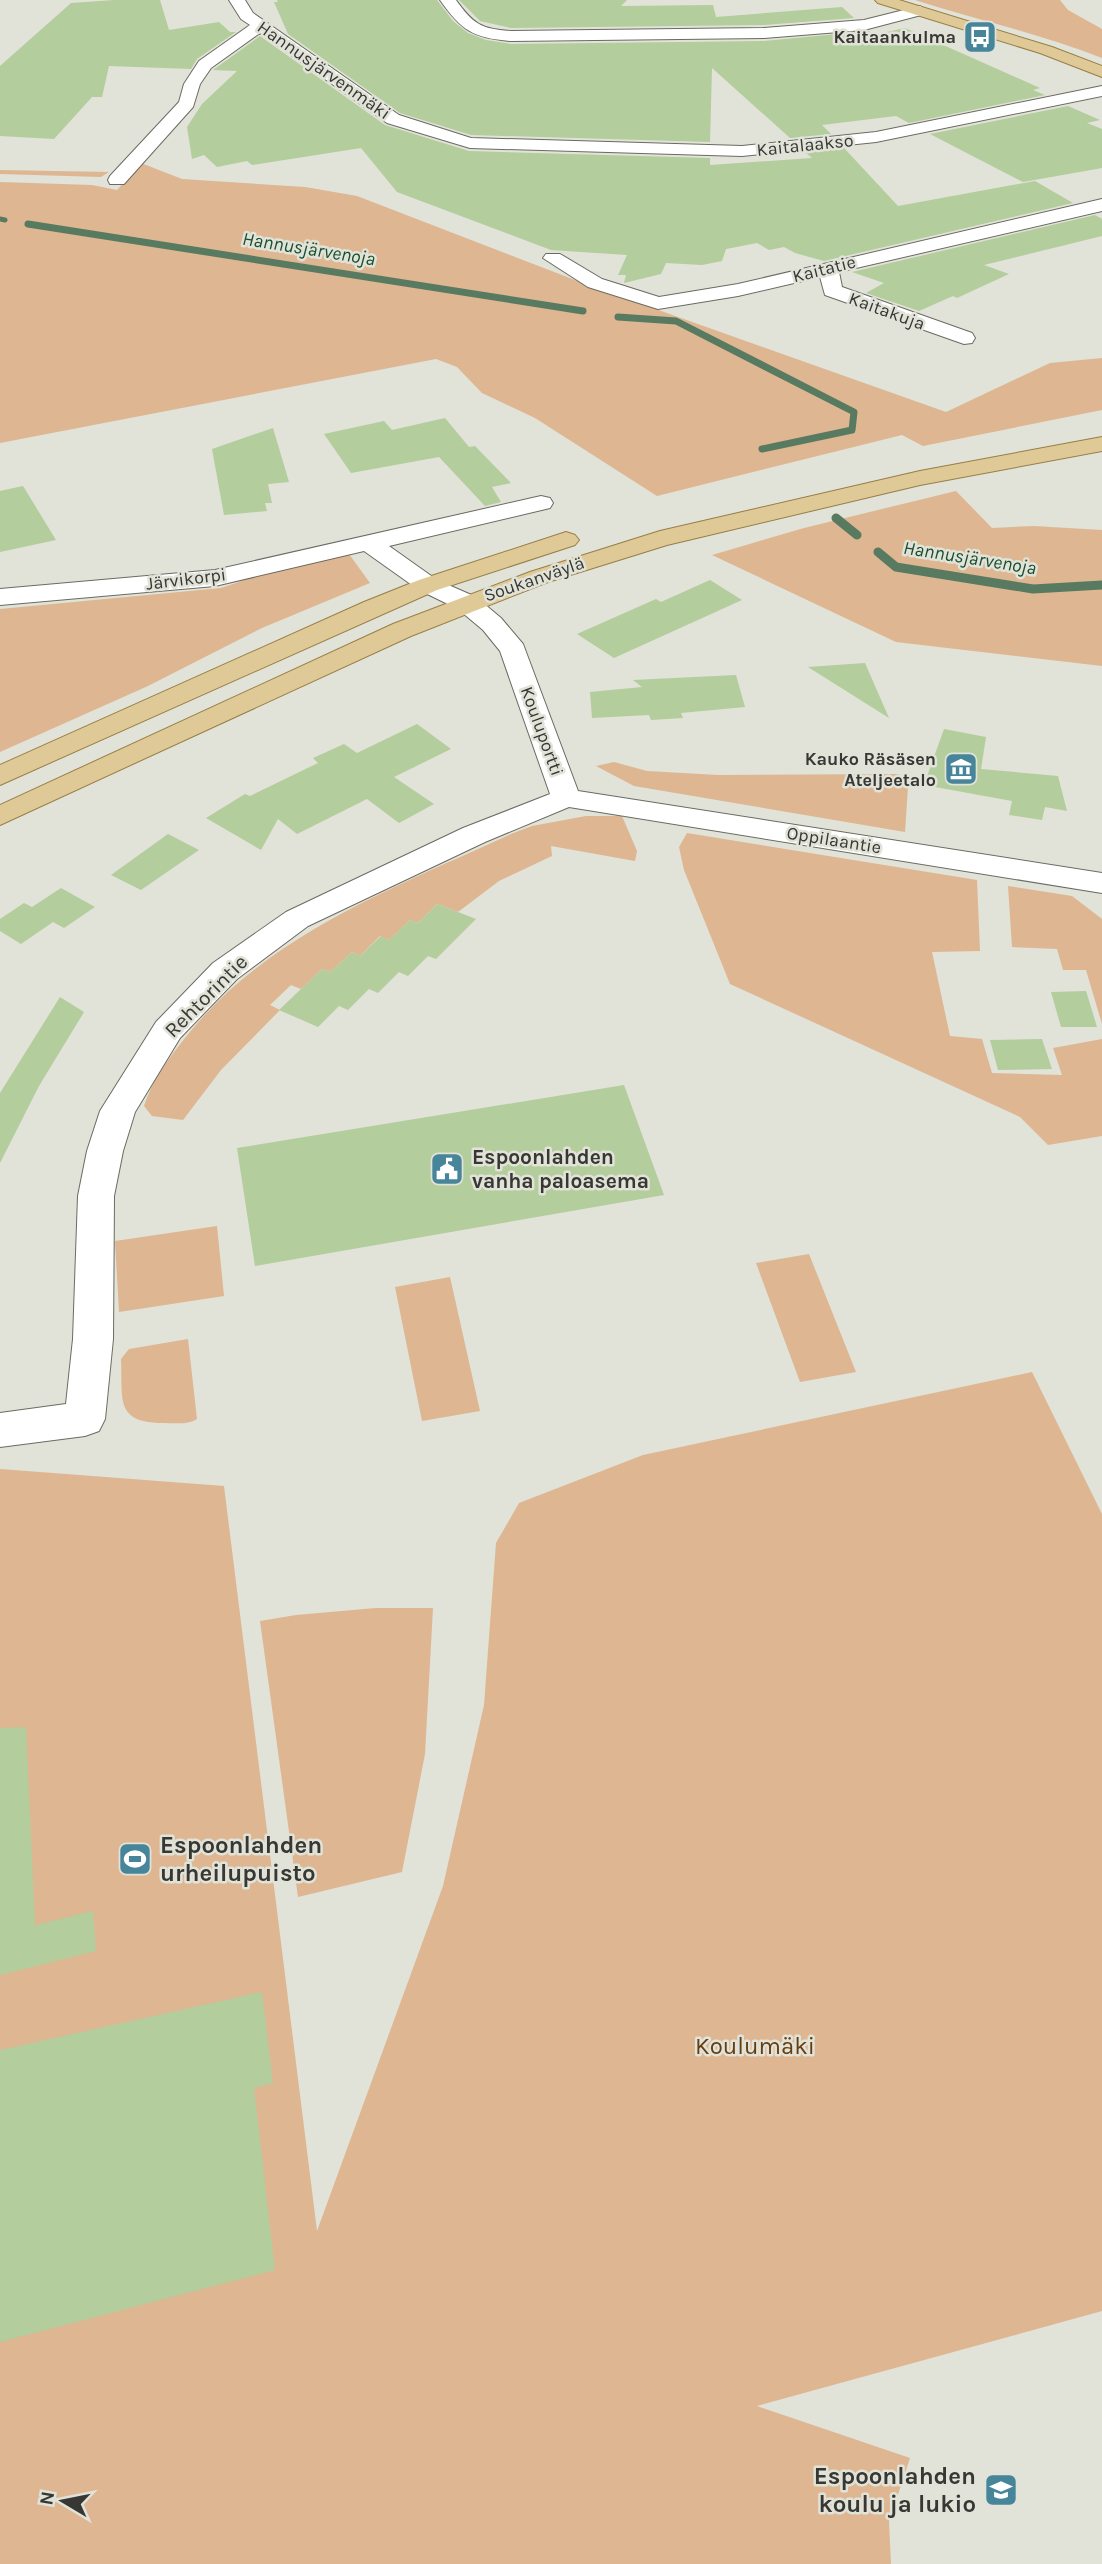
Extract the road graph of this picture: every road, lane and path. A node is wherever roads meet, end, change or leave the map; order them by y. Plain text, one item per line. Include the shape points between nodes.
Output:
1 (237, 0) edge
2 (449, 0) edge
3 (883, 0) edge
4 (920, 11) junction
5 (261, 26) junction
6 (1102, 72) edge
7 (1102, 91) edge
8 (503, 145) joint
9 (117, 180) dead end
10 (1102, 205) edge
11 (553, 258) dead end
12 (828, 267) junction
13 (964, 338) dead end
14 (1102, 423) edge
15 (1102, 444) edge
16 (541, 503) dead end
17 (616, 527) dead end
18 (590, 534) dead end
19 (369, 543) junction
20 (428, 585) junction
21 (0, 597) edge
22 (467, 603) junction
23 (437, 614) junction
24 (517, 665) junction
25 (0, 776) edge
26 (566, 797) junction
27 (0, 816) edge
28 (1102, 883) edge
29 (0, 1430) edge

1 - 5 street, Hannusjärvenmäki via 243,12
2 - 4 street via 468,28 478,34 764,33 864,25
3 - 4 main road
4 - 6 main road
5 - 8 street, Hannusjärvenmäki via 393,119 470,143
5 - 9 street via 205,65 192,83 187,103
7 - 8 street, Kaitalaakso via 876,137 742,151
10 - 12 street, Kaitatie
11 - 12 street, Kaitatie via 594,283 658,303 738,290
12 - 13 street, Kaitakuja via 832,291
14 - 17 main road
15 - 22 main road, Soukanväylä via 920,478 660,539
16 - 19 street, Järvikorpi
18 - 20 main road, Soukanväylä
19 - 20 street
19 - 21 street, Järvikorpi via 215,578
20 - 22 street, Kouluportti
20 - 23 street
20 - 25 main road, Soukanväylä
22 - 23 main road, Soukanväylä
22 - 24 street, Kouluportti via 513,650
23 - 24 street, Kouluportti
23 - 27 main road, Soukanväylä
24 - 26 street, Kouluportti
26 - 28 street, Oppilaantie
26 - 29 street, Rehtorintie via 297,919 225,971 168,1030 118,1111 105,1151 96,1196 93,1339 85,1419

